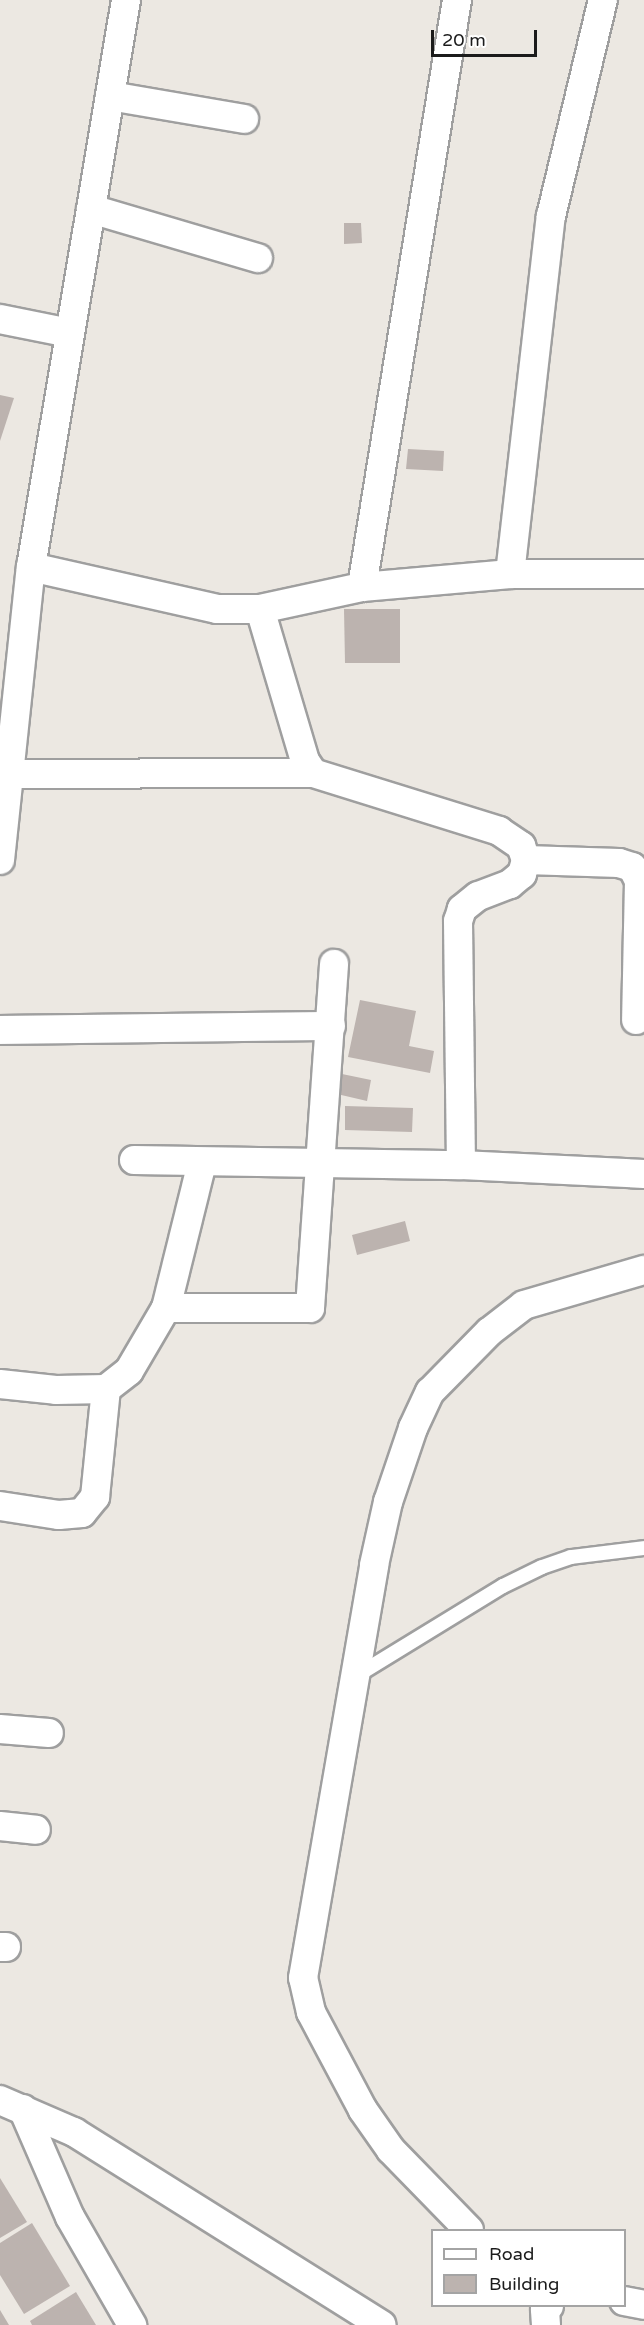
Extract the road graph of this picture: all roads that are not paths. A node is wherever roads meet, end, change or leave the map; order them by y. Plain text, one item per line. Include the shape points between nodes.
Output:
1 (126, 0) edge
2 (457, 0) edge
3 (603, 0) edge
4 (110, 96) junction
5 (244, 119) dead end
6 (91, 209) junction
7 (258, 258) dead end
8 (0, 319) edge
9 (70, 333) junction
10 (31, 567) junction
11 (510, 574) junction
12 (644, 574) edge
13 (362, 587) junction
14 (260, 609) junction
15 (314, 773) junction
16 (4, 775) edge
17 (0, 860) edge
18 (526, 860) junction
19 (334, 964) dead end
20 (636, 1020) dead end
21 (331, 1026) junction
22 (0, 1030) edge
23 (134, 1160) dead end
24 (321, 1162) junction
25 (202, 1163) junction
26 (461, 1165) junction
27 (644, 1174) edge
28 (644, 1270) edge
29 (166, 1308) junction
30 (0, 1384) edge
31 (106, 1389) junction
32 (0, 1506) edge
33 (644, 1548) edge
34 (355, 1677) junction
35 (0, 1728) edge
36 (49, 1733) dead end
37 (0, 1826) edge
38 (36, 1830) dead end
39 (12, 2104) edge
40 (468, 2229) edge
41 (626, 2301) edge
42 (644, 2305) edge
43 (132, 2325) edge
44 (382, 2325) edge

1 - 4 street
2 - 13 street
3 - 11 street via 551,216
4 - 5 street
4 - 6 street
6 - 7 street
6 - 9 street
8 - 9 street
9 - 10 street
10 - 14 street via 217,609
10 - 16 street
11 - 12 street
11 - 13 street
13 - 14 street
14 - 15 street via 305,761
15 - 16 street
15 - 18 street via 500,831 514,838
16 - 17 street
18 - 20 street via 619,862 632,867 639,881
18 - 26 street via 522,874 510,884 478,896 462,909 458,921
19 - 21 street
21 - 22 street
21 - 24 street
23 - 25 street
24 - 25 street
24 - 26 street
24 - 29 street via 310,1308
25 - 29 street via 178,1275
26 - 27 street
28 - 34 street via 524,1305 489,1332 430,1392 413,1428 388,1502
29 - 31 street via 129,1371
30 - 31 street via 56,1390
31 - 32 street via 95,1497 82,1513 59,1515
33 - 34 lane via 571,1557 542,1567 502,1586
34 - 40 street via 303,1978 310,2012 363,2110 391,2150
35 - 36 street
37 - 38 street
39 - 43 street
39 - 44 street via 74,2132
41 - 42 street

